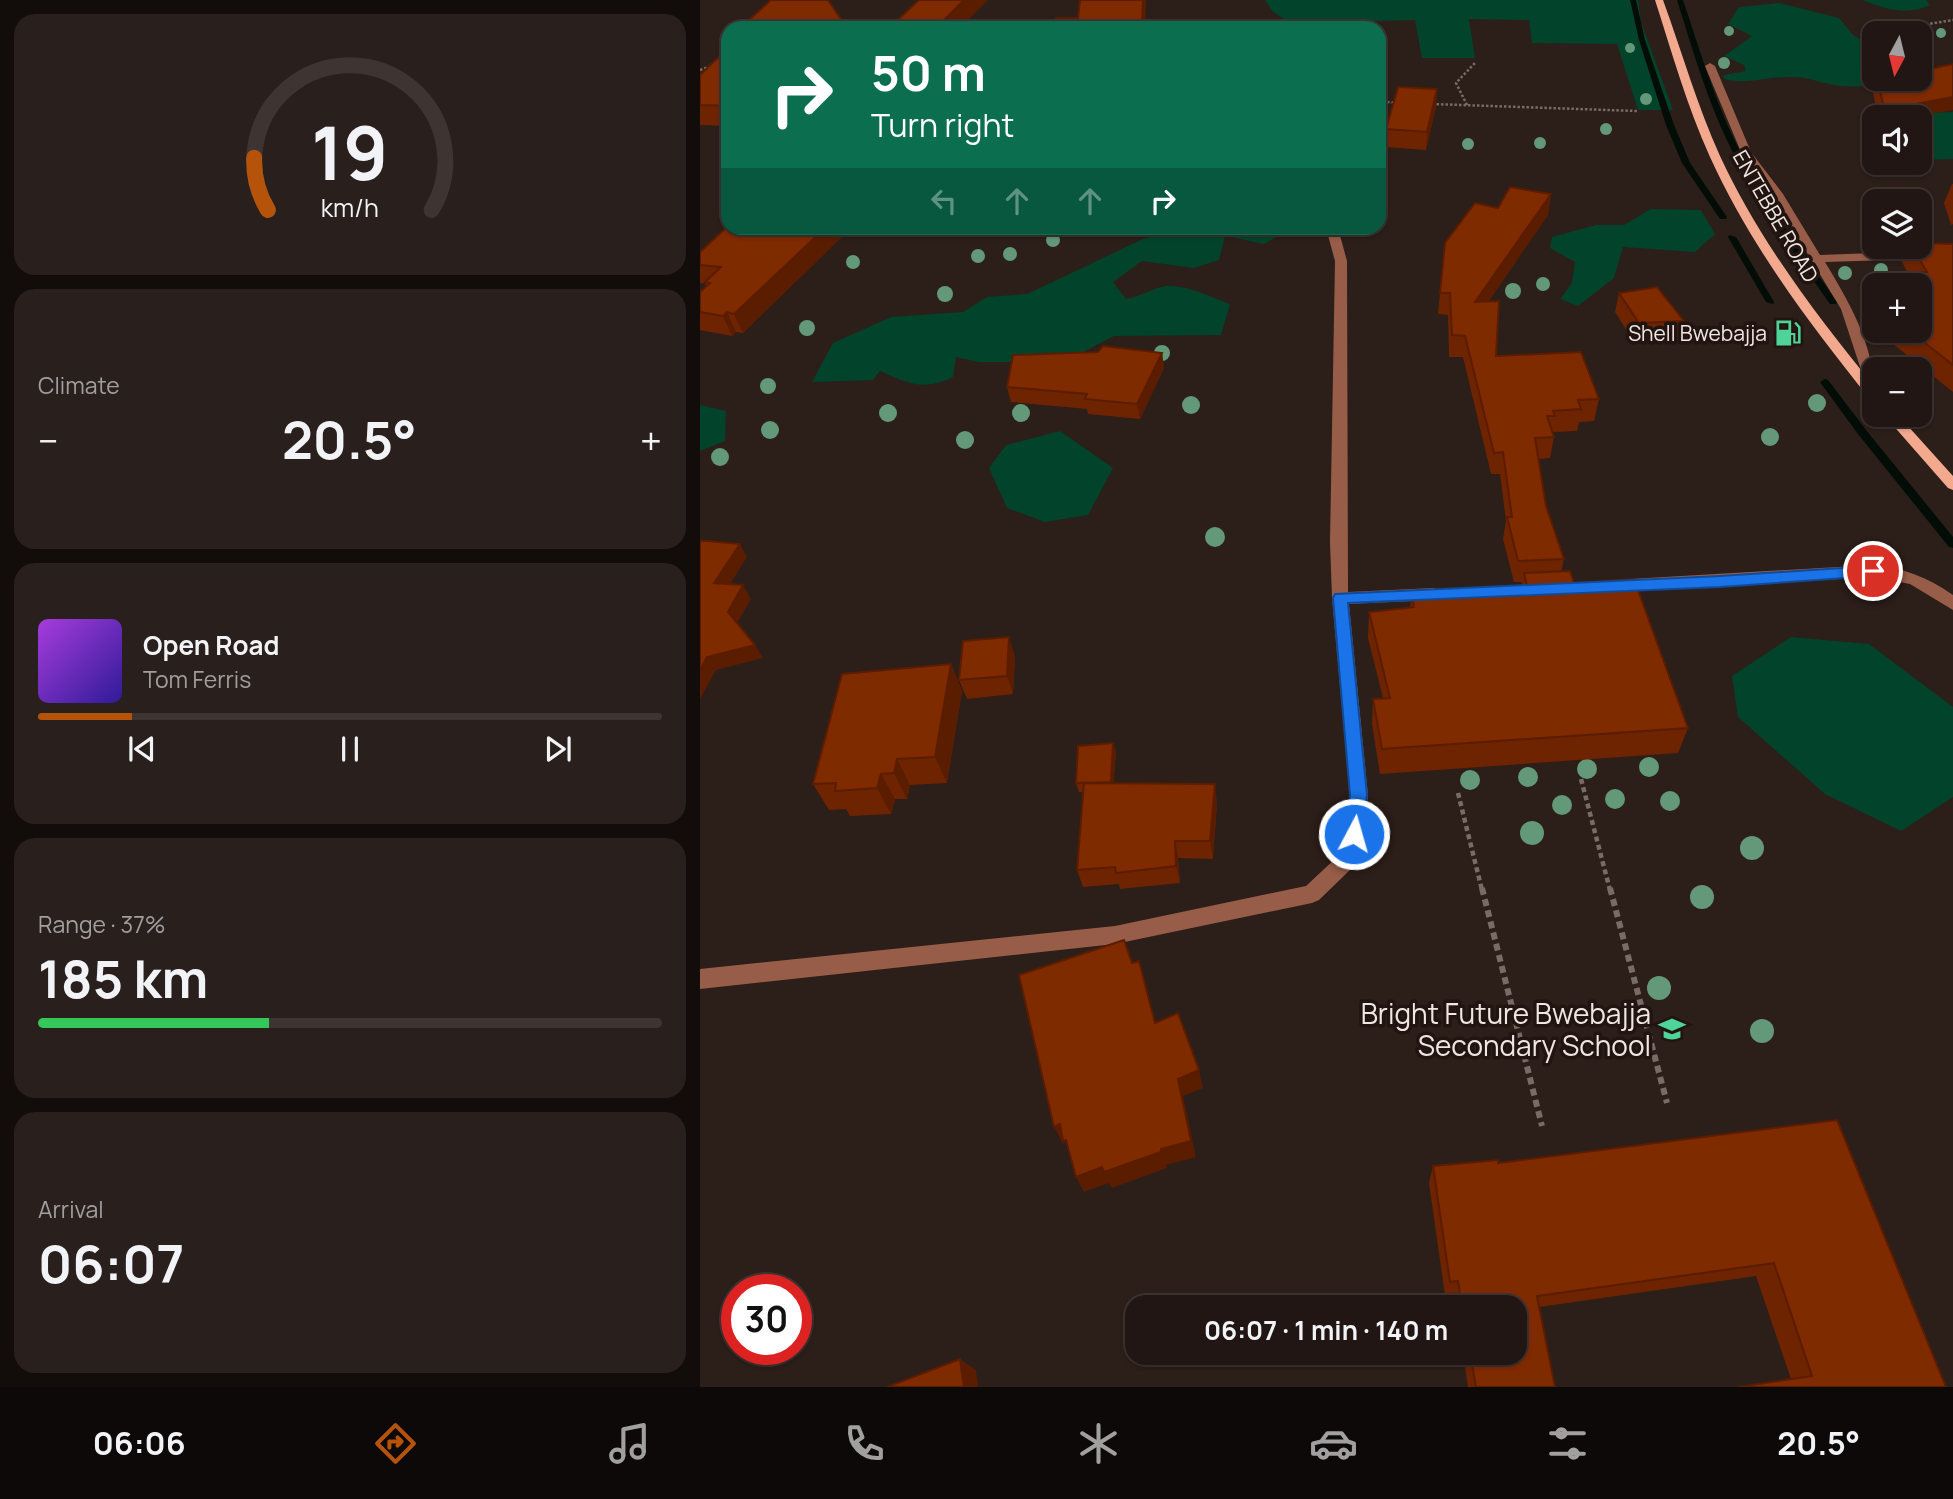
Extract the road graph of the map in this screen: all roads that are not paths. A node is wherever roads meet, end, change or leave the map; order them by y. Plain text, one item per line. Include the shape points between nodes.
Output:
1 (1659, 0) edge
2 (1710, 66) dead end
3 (1334, 235) edge
4 (1953, 254) edge
5 (1818, 259) junction
6 (1863, 357) edge
7 (1862, 380) edge
8 (1902, 427) edge
9 (1953, 485) edge
10 (1598, 587) edge
11 (1449, 593) edge
12 (1340, 598) junction
13 (1953, 604) edge
14 (700, 979) edge

1 - 7 main road, ENTEBBE ROAD via 1700,121 1751,224
2 - 5 street via 1746,152
3 - 12 street via 1341,261
4 - 5 street
5 - 6 street via 1847,309
8 - 9 main road
10 - 13 street via 1873,571 1903,573
11 - 12 street
12 - 14 street via 1359,795 1345,862 1312,894 1115,935

